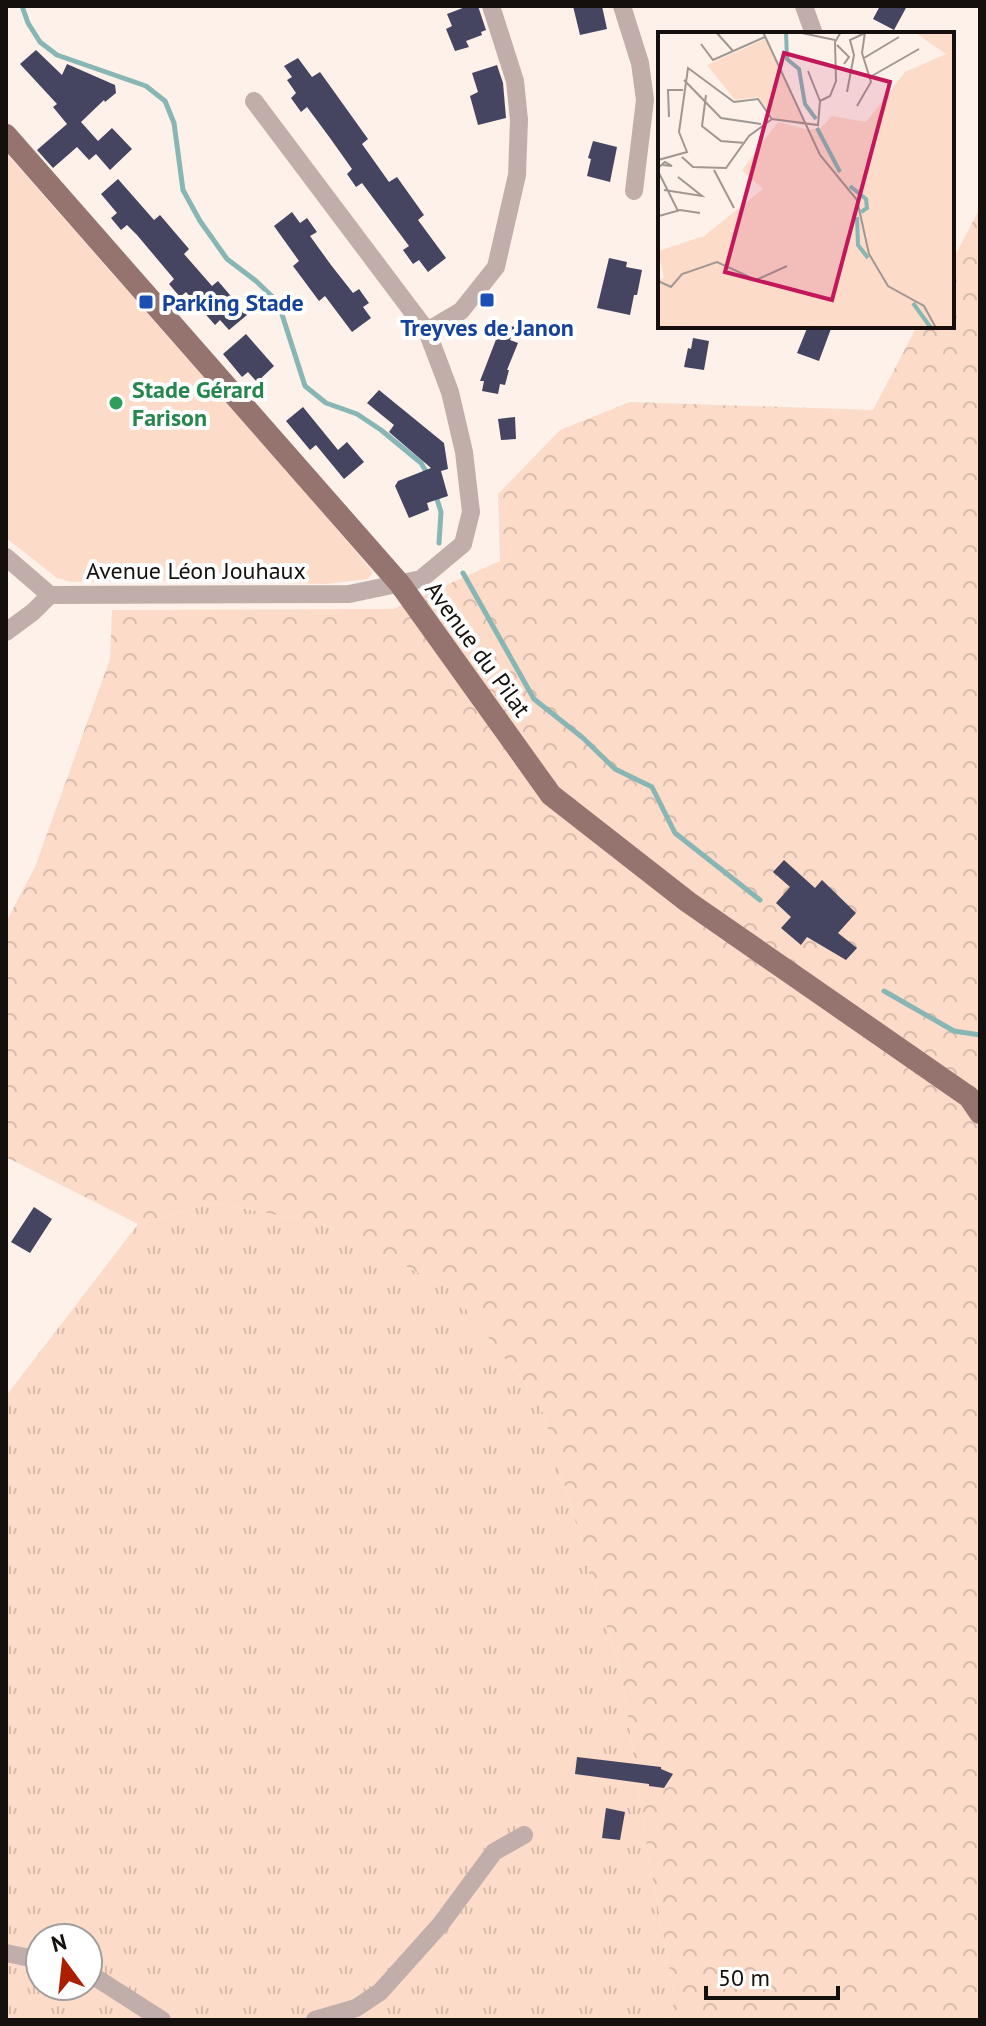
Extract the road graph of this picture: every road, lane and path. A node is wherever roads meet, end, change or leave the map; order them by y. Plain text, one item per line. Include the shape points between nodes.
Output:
1 (491, 6) edge
2 (622, 6) edge
3 (806, 7) edge
4 (813, 32) edge
5 (254, 101) dead end
6 (6, 135) edge
7 (634, 191) dead end
8 (427, 331) junction
9 (6, 557) edge
10 (400, 584) junction
11 (50, 595) junction
12 (6, 632) edge
13 (980, 1113) edge
14 (524, 1835) dead end
15 (104, 1983) edge
16 (162, 2020) edge
17 (315, 2020) edge

1 - 8 street via 515,81 517,175 496,267 461,311
2 - 7 street via 645,100
3 - 4 street
5 - 8 street, Avenue Léon Jouhaux
6 - 10 main road, Avenue du Pilat
8 - 10 street, Avenue Léon Jouhaux via 450,392 471,512 463,544 421,579
9 - 11 street
10 - 11 street, Avenue Léon Jouhaux via 349,594
10 - 13 main road, Avenue du Pilat via 551,795 688,902 969,1097
11 - 12 street
14 - 17 street via 494,1852 440,1925 380,1992 356,2008
15 - 16 street

